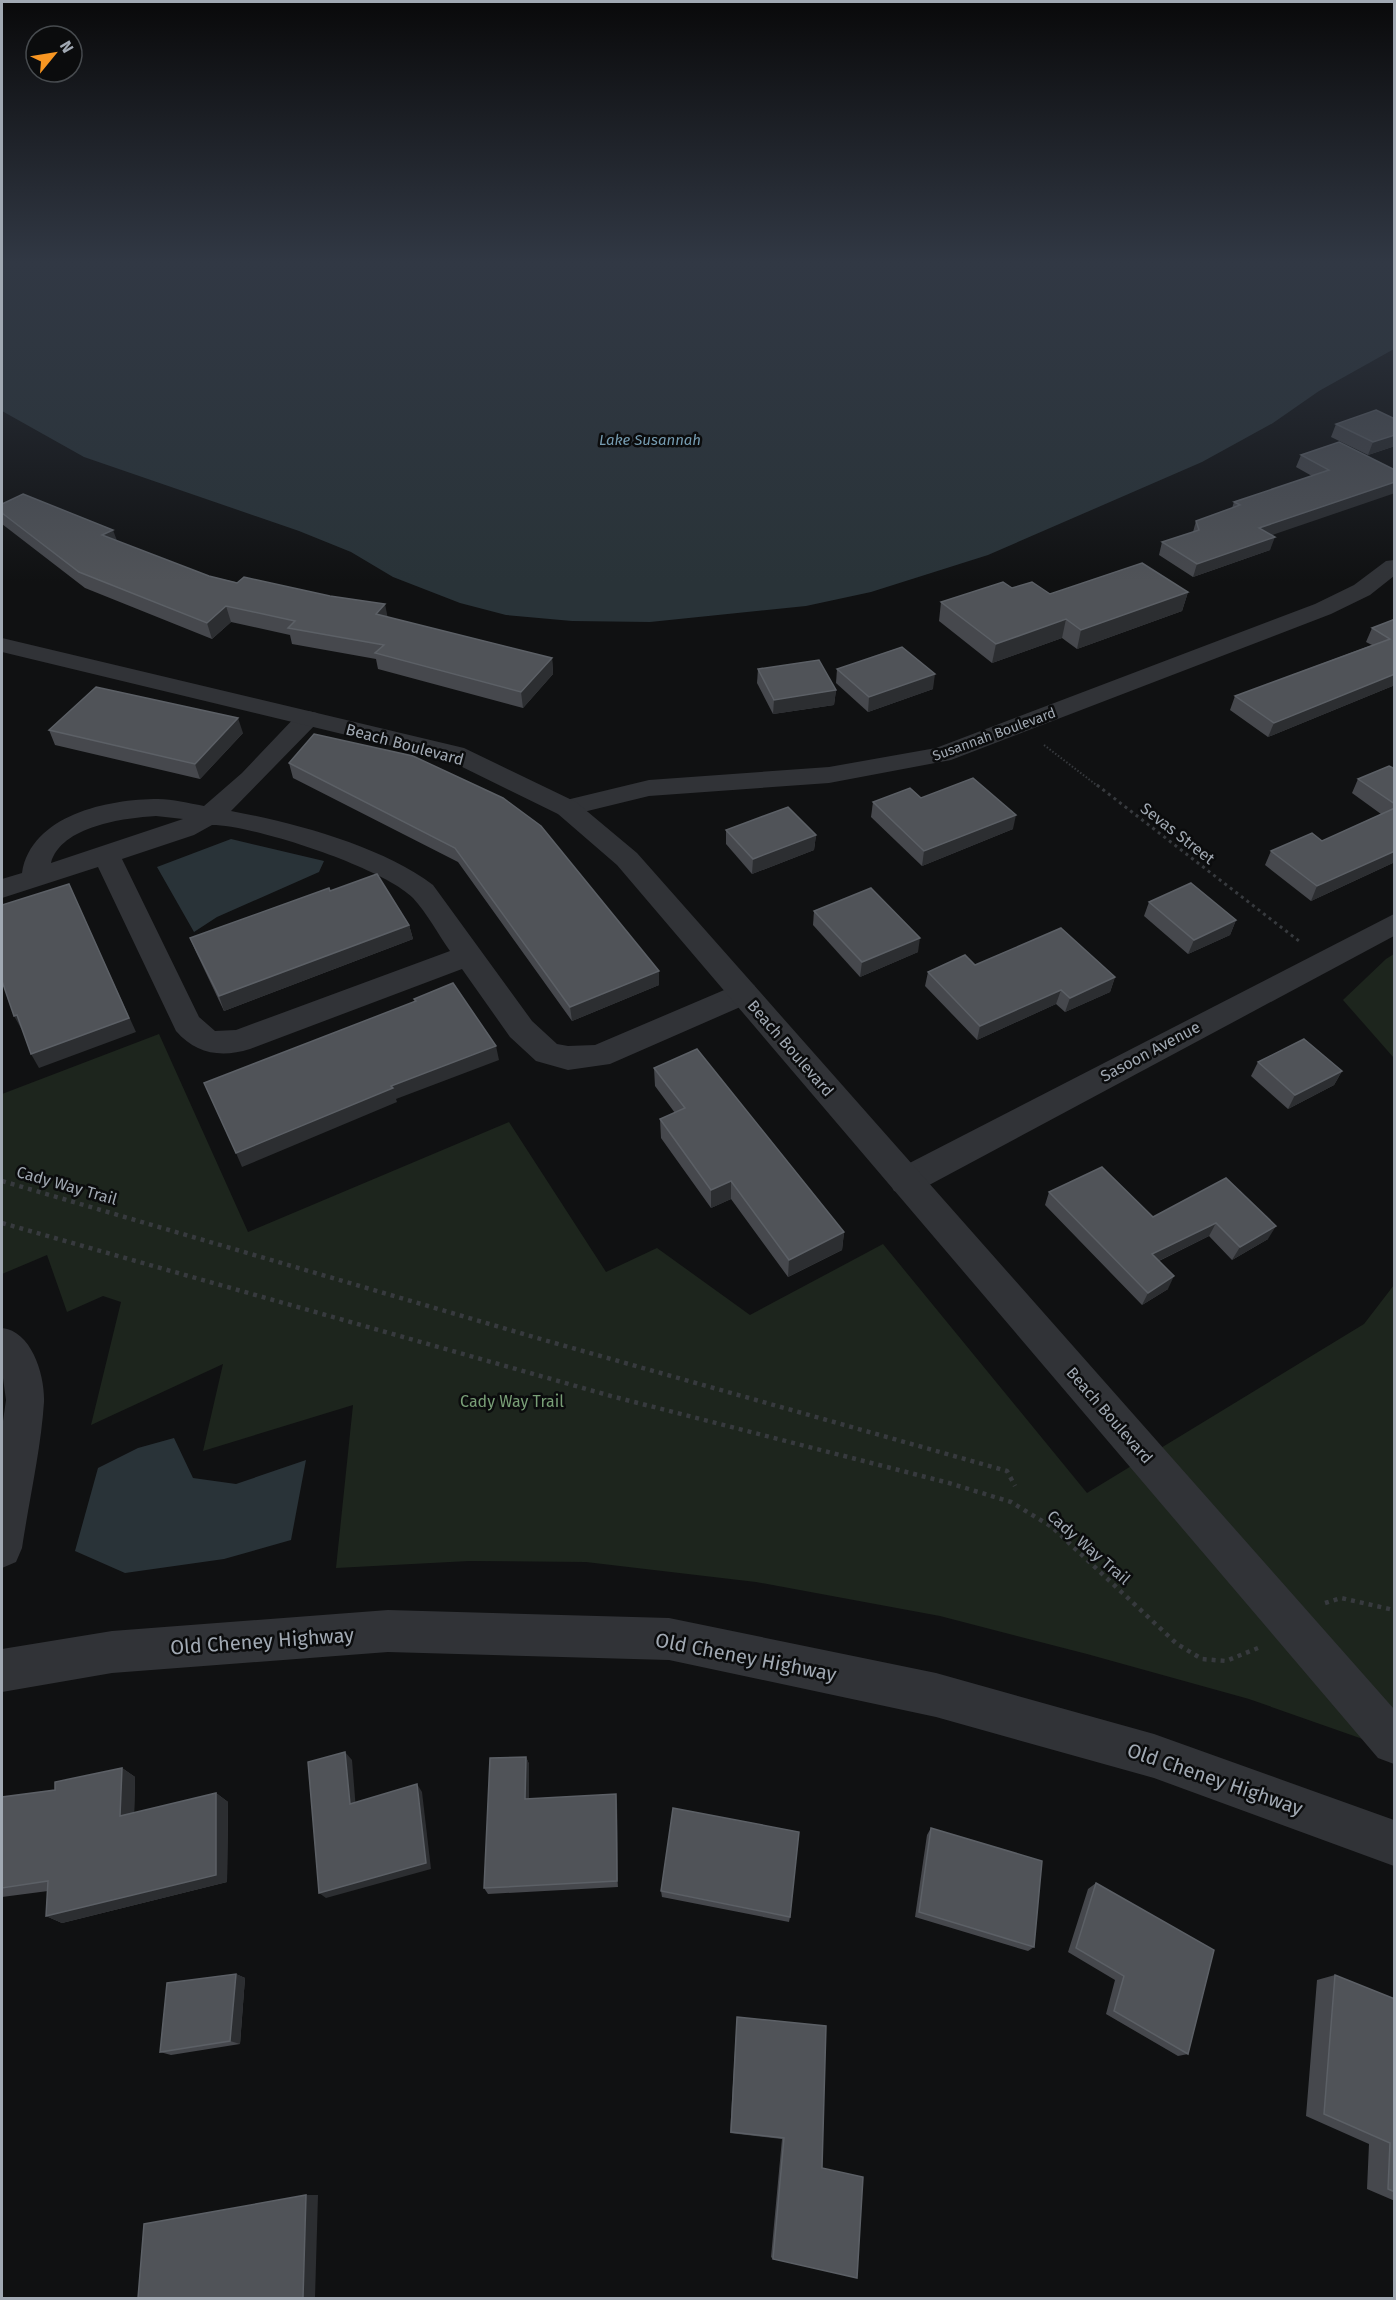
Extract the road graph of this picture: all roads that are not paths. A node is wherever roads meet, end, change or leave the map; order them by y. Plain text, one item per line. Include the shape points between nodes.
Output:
1 (1395, 566) edge
2 (2, 645) edge
3 (308, 718) junction
4 (567, 808) junction
5 (208, 816) junction
6 (106, 855) junction
7 (35, 878) junction
8 (2, 889) edge
9 (1395, 924) edge
10 (469, 955) junction
11 (743, 993) junction
12 (906, 1180) junction
13 (2, 1344) edge
14 (2, 1548) edge
15 (2, 1671) edge
16 (1395, 1742) edge
17 (1395, 1843) edge

1 - 4 street, Susannah Boulevard via 1362,590 1323,609 942,755 829,775 649,788
2 - 3 street, Beach Boulevard
3 - 4 street, Beach Boulevard via 455,753
3 - 5 street
4 - 11 street, Beach Boulevard via 627,859
5 - 6 street via 185,829
5 - 7 street via 153,806 80,823 57,835 42,850
5 - 10 street via 289,830 401,875 423,892
6 - 7 street
6 - 10 street via 187,1023 200,1038 219,1044 239,1041
7 - 8 street
9 - 12 street, Sasoon Avenue
10 - 11 street via 526,1035 547,1053 568,1058 598,1056
11 - 12 street, Beach Boulevard
12 - 16 street, Beach Boulevard
13 - 14 street via 19,1364 25,1400
15 - 17 street, Old Cheney Highway via 112,1652 388,1631 669,1639 936,1695 1155,1756

